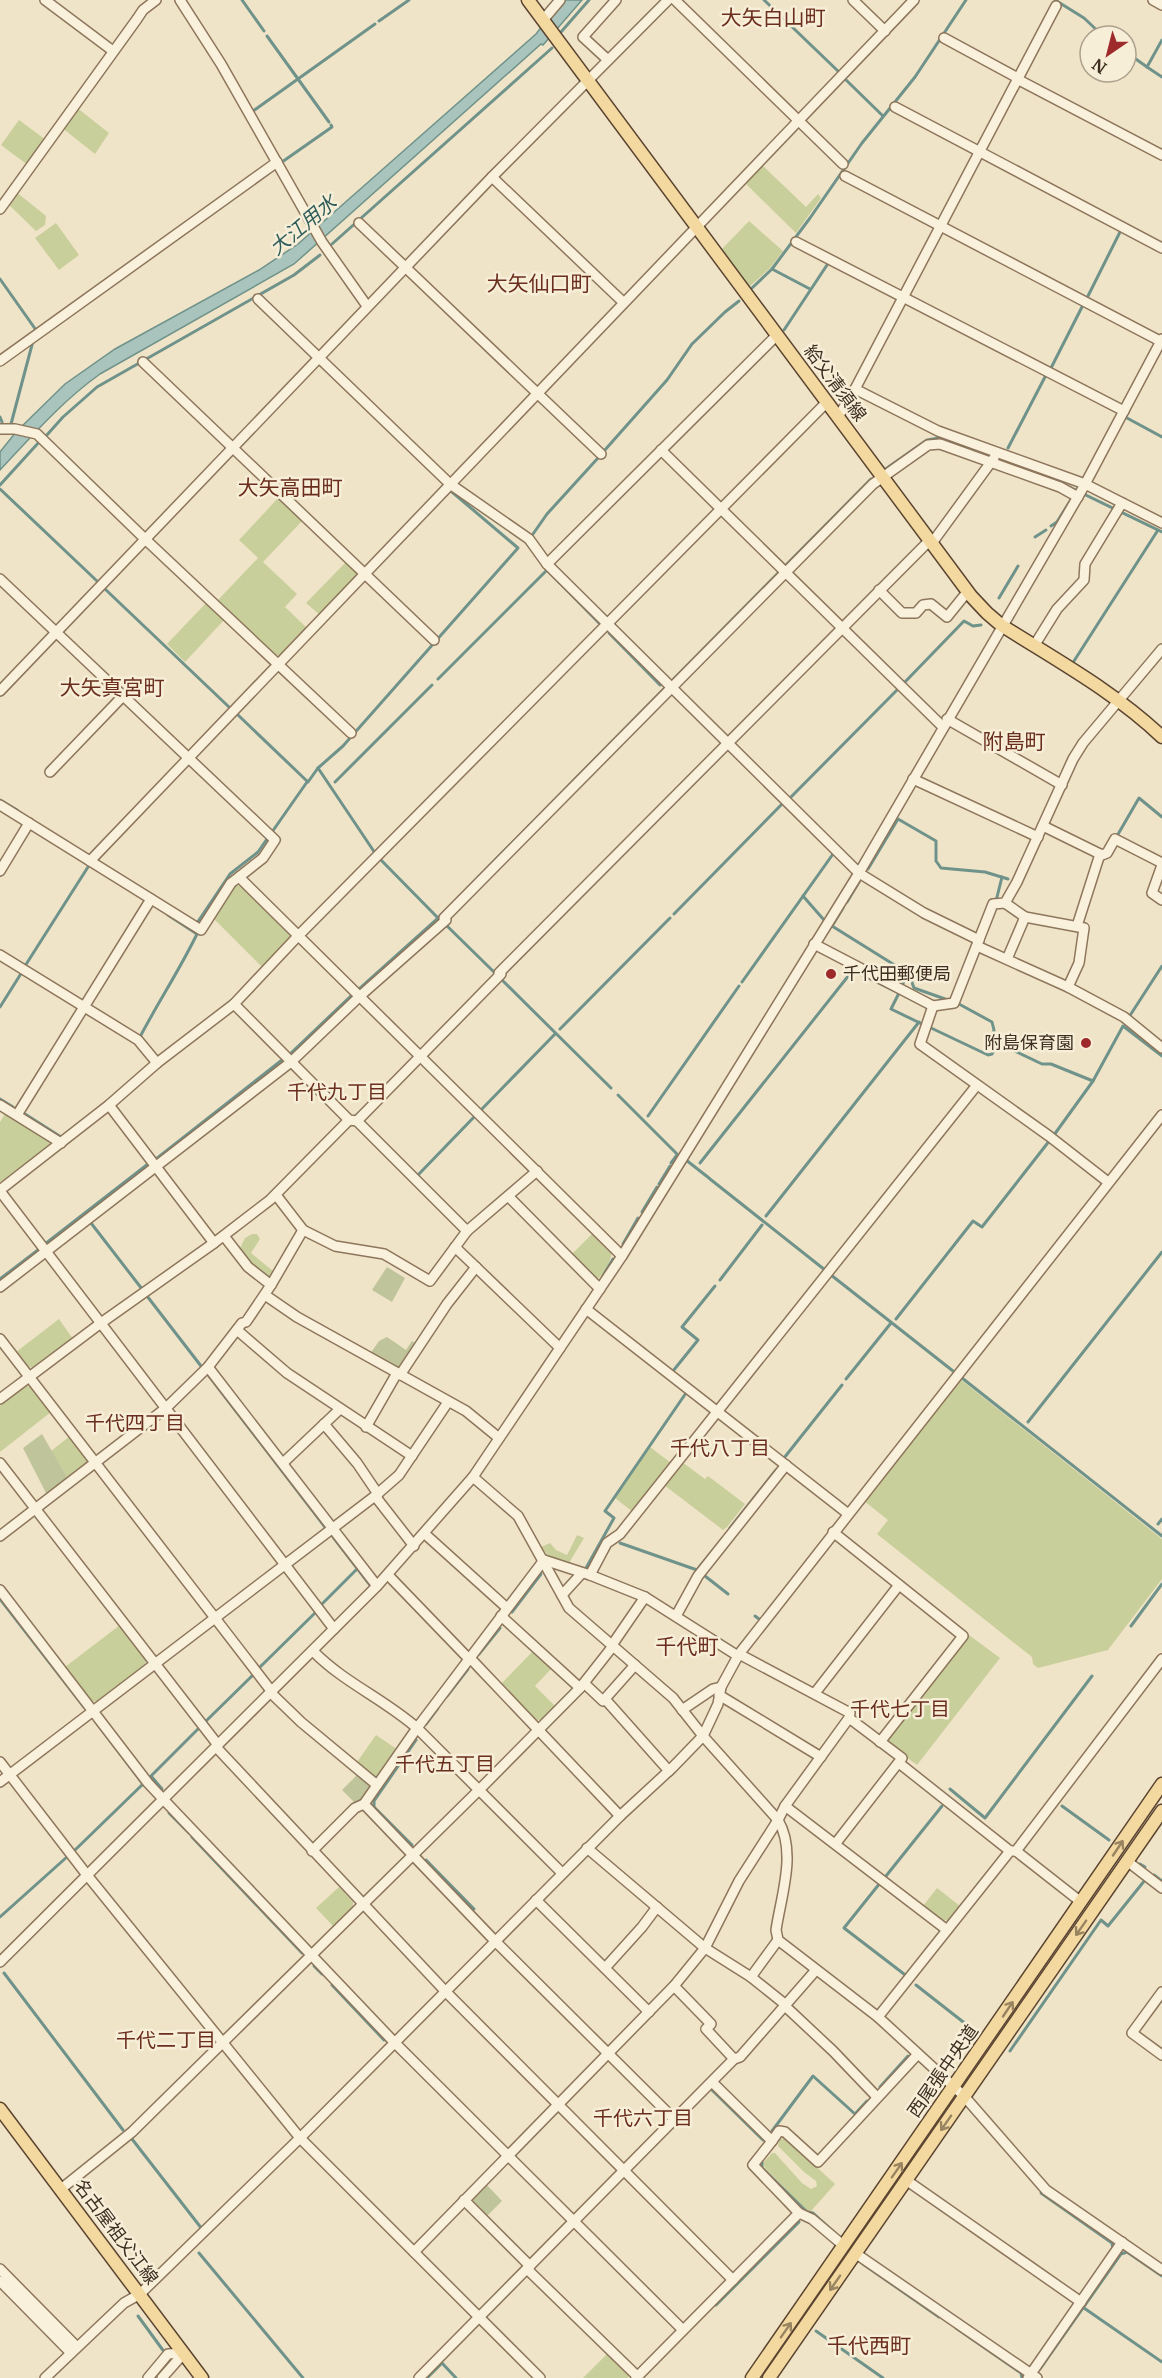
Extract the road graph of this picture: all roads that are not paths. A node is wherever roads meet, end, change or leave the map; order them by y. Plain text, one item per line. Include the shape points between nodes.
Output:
1 (45, 0) edge
2 (156, 0) edge
3 (180, 0) edge
4 (528, 0) edge
5 (560, 0) edge
6 (616, 0) edge
7 (668, 0) edge
8 (675, 0) edge
9 (853, 0) edge
10 (914, 0) edge
11 (1153, 0) edge
12 (1162, 5) edge
13 (1056, 6) dead end
14 (543, 20) junction
15 (885, 31) junction
16 (944, 38) dead end
17 (113, 51) junction
18 (608, 60) junction
19 (1018, 79) junction
20 (587, 81) junction
21 (895, 107) dead end
22 (799, 120) junction
23 (980, 152) junction
24 (1162, 154) edge
25 (277, 162) junction
26 (843, 164) dead end
27 (844, 176) dead end
28 (492, 177) junction
29 (0, 209) edge
30 (359, 223) dead end
31 (696, 226) junction
32 (940, 226) junction
33 (796, 242) dead end
34 (1162, 249) edge
35 (405, 267) junction
36 (903, 297) junction
37 (258, 299) dead end
38 (623, 303) junction
39 (367, 306) junction
40 (777, 335) junction
41 (1162, 341) edge
42 (318, 357) junction
43 (0, 361) edge
44 (143, 363) dead end
45 (855, 389) junction
46 (537, 393) junction
47 (827, 402) junction
48 (1124, 411) junction
49 (838, 417) junction
50 (0, 429) edge
51 (232, 447) junction
52 (662, 450) junction
53 (601, 454) dead end
54 (994, 457) junction
55 (883, 477) junction
56 (450, 484) junction
57 (1081, 491) junction
58 (1119, 508) junction
59 (722, 509) junction
60 (1162, 523) edge
61 (145, 539) junction
62 (931, 541) junction
63 (548, 564) junction
64 (783, 570) junction
65 (365, 574) junction
66 (0, 579) edge
67 (879, 591) junction
68 (968, 591) junction
69 (608, 624) junction
70 (1001, 625) junction
71 (841, 628) junction
72 (56, 632) junction
73 (434, 640) dead end
74 (1034, 646) junction
75 (1162, 649) edge
76 (279, 664) junction
77 (670, 685) junction
78 (0, 691) edge
79 (123, 696) junction
80 (1118, 700) junction
81 (945, 723) junction
82 (351, 733) dead end
83 (1162, 737) edge
84 (728, 742) junction
85 (188, 759) junction
86 (50, 772) dead end
87 (913, 779) junction
88 (1062, 785) junction
89 (0, 805) edge
90 (29, 823) junction
91 (1043, 826) junction
92 (1038, 837) junction
93 (1100, 854) junction
94 (90, 861) junction
95 (1162, 864) edge
96 (0, 871) edge
97 (859, 873) junction
98 (239, 877) junction
99 (151, 899) junction
100 (1162, 900) edge
101 (1005, 903) junction
102 (1025, 917) junction
103 (1077, 926) junction
104 (298, 936) junction
105 (978, 943) junction
106 (814, 944) junction
107 (0, 955) edge
108 (1007, 959) junction
109 (1068, 987) junction
110 (360, 996) junction
111 (234, 1004) junction
112 (933, 1006) junction
113 (84, 1007) junction
114 (1162, 1048) edge
115 (420, 1056) junction
116 (291, 1062) junction
117 (157, 1063) junction
118 (977, 1085) junction
119 (0, 1105) edge
120 (109, 1105) junction
121 (17, 1115) junction
122 (1162, 1115) edge
123 (353, 1121) junction
124 (61, 1143) junction
125 (155, 1166) junction
126 (537, 1171) junction
127 (1108, 1182) junction
128 (0, 1190) edge
129 (276, 1195) junction
130 (509, 1197) junction
131 (303, 1230) junction
132 (467, 1231) junction
133 (224, 1236) junction
134 (214, 1243) junction
135 (455, 1247) junction
136 (45, 1250) junction
137 (622, 1256) junction
138 (476, 1268) junction
139 (271, 1286) junction
140 (0, 1287) edge
141 (600, 1289) junction
142 (265, 1295) junction
143 (586, 1309) junction
144 (100, 1323) junction
145 (237, 1330) junction
146 (0, 1338) edge
147 (560, 1347) junction
148 (208, 1367) junction
149 (398, 1374) junction
150 (30, 1377) junction
151 (0, 1399) edge
152 (448, 1402) junction
153 (166, 1408) junction
154 (340, 1409) junction
155 (718, 1412) junction
156 (324, 1424) junction
157 (366, 1427) junction
158 (499, 1438) junction
159 (412, 1456) junction
160 (97, 1462) junction
161 (0, 1463) edge
162 (283, 1463) junction
163 (786, 1465) junction
164 (473, 1477) junction
165 (377, 1495) junction
166 (35, 1509) junction
167 (848, 1513) junction
168 (333, 1529) junction
169 (833, 1532) junction
170 (425, 1534) junction
171 (0, 1536) edge
172 (414, 1546) junction
173 (544, 1560) junction
174 (286, 1565) junction
175 (586, 1574) junction
176 (388, 1575) junction
177 (899, 1585) junction
178 (377, 1586) junction
179 (0, 1590) edge
180 (562, 1595) junction
181 (645, 1597) junction
182 (507, 1608) junction
183 (501, 1616) junction
184 (676, 1616) junction
185 (215, 1619) junction
186 (334, 1629) junction
187 (613, 1646) junction
188 (313, 1651) junction
189 (738, 1655) junction
190 (469, 1658) junction
191 (1162, 1659) edge
192 (156, 1664) junction
193 (635, 1665) junction
194 (582, 1686) junction
195 (720, 1690) junction
196 (271, 1692) junction
197 (815, 1693) junction
198 (605, 1699) junction
199 (682, 1710) junction
200 (93, 1711) junction
201 (849, 1718) junction
202 (417, 1728) junction
203 (538, 1731) junction
204 (703, 1736) junction
205 (880, 1742) junction
206 (217, 1746) junction
207 (821, 1757) junction
208 (0, 1762) edge
209 (898, 1762) junction
210 (669, 1771) junction
211 (9, 1775) junction
212 (0, 1782) edge
213 (1162, 1784) edge
214 (377, 1785) junction
215 (479, 1790) junction
216 (163, 1799) junction
217 (364, 1804) junction
218 (785, 1806) junction
219 (1162, 1811) edge
220 (620, 1816) junction
221 (778, 1820) junction
222 (836, 1843) junction
223 (587, 1848) junction
224 (312, 1851) junction
225 (1013, 1851) junction
226 (413, 1855) junction
227 (1127, 1861) junction
228 (562, 1873) junction
229 (87, 1875) junction
230 (1162, 1888) edge
231 (536, 1900) junction
232 (1081, 1902) junction
233 (363, 1905) junction
234 (657, 1907) junction
235 (947, 1930) junction
236 (778, 1940) junction
237 (495, 1941) junction
238 (705, 1948) junction
239 (311, 1956) junction
240 (0, 1962) edge
241 (605, 1968) junction
242 (816, 1970) junction
243 (751, 1977) junction
244 (674, 1986) junction
245 (446, 1992) junction
246 (1162, 1992) edge
247 (786, 2005) junction
248 (649, 2012) junction
249 (878, 2017) junction
250 (222, 2040) junction
251 (395, 2043) junction
252 (608, 2053) junction
253 (918, 2054) junction
254 (1162, 2055) edge
255 (734, 2059) junction
256 (712, 2082) junction
257 (955, 2087) junction
258 (964, 2096) junction
259 (877, 2097) junction
260 (558, 2105) junction
261 (0, 2109) edge
262 (675, 2120) junction
263 (300, 2138) junction
264 (772, 2140) junction
265 (508, 2155) junction
266 (624, 2171) junction
267 (906, 2180) junction
268 (61, 2189) junction
269 (464, 2200) junction
270 (799, 2213) junction
271 (574, 2221) junction
272 (1122, 2242) junction
273 (844, 2246) junction
274 (414, 2252) junction
275 (855, 2253) junction
276 (528, 2268) junction
277 (0, 2269) edge
278 (1162, 2270) edge
279 (733, 2280) junction
280 (0, 2282) edge
281 (140, 2294) junction
282 (1081, 2302) junction
283 (479, 2317) junction
284 (683, 2330) junction
285 (74, 2350) junction
286 (184, 2353) junction
287 (637, 2377) edge
288 (1032, 2377) edge
289 (45, 2378) edge
290 (148, 2378) edge
291 (162, 2378) edge
292 (202, 2378) edge
293 (419, 2378) edge
294 (540, 2378) edge
295 (752, 2378) edge
296 (769, 2378) edge

1 - 17 street
2 - 17 street via 143,10
3 - 25 street
4 - 14 main road, 給父清須線
5 - 14 street
6 - 18 street via 584,37
7 - 18 street
8 - 22 street
9 - 15 street
10 - 15 street
11 - 12 street
13 - 19 street
14 - 20 main road, 給父清須線
15 - 22 street
16 - 19 street
17 - 29 street
18 - 20 street
19 - 23 street
19 - 24 street
20 - 28 street
20 - 31 main road, 給父清須線
21 - 23 street
22 - 26 street
22 - 31 street
23 - 32 street
23 - 34 street
25 - 39 street via 322,242
25 - 43 street
27 - 32 street
28 - 35 street
28 - 38 street
30 - 35 street
31 - 38 street
31 - 40 main road, 給父清須線
32 - 36 street
32 - 41 street
33 - 36 street
35 - 39 street
35 - 46 street
36 - 45 street
36 - 48 street
37 - 42 street
38 - 46 street
39 - 42 street
40 - 47 main road, 給父清須線
40 - 52 street
41 - 48 street
42 - 51 street
42 - 56 street
44 - 51 street
45 - 49 street
45 - 54 street
46 - 53 street
46 - 56 street
47 - 49 main road, 給父清須線
47 - 59 street
48 - 57 street
49 - 55 main road, 給父清須線
50 - 61 street via 35,433
51 - 61 street
51 - 65 street
52 - 59 street
52 - 63 street
54 - 55 street via 935,443
54 - 57 street
54 - 57 street via 1060,487
54 - 62 street
55 - 62 main road, 給父清須線
55 - 64 street
56 - 63 street via 529,539
56 - 65 street
57 - 58 street
57 - 70 street
58 - 60 street
58 - 74 street via 1085,564 1084,580 1057,609
59 - 64 street
59 - 69 street
61 - 72 street
61 - 76 street
62 - 67 street
62 - 68 main road, 給父清須線
63 - 69 street
64 - 71 street
64 - 77 street
65 - 73 street
65 - 76 street
66 - 72 street
67 - 68 street via 902,613 916,613 922,605 931,604 947,617
67 - 71 street
68 - 70 main road, 給父清須線
69 - 77 street
69 - 104 street
70 - 74 main road, 給父清須線
70 - 81 street
71 - 81 street
71 - 84 street
72 - 78 street
72 - 79 street
74 - 80 main road, 給父清須線
75 - 80 street
76 - 82 street
76 - 85 street
77 - 84 street
77 - 110 street via 445,919
79 - 85 street
79 - 86 street
80 - 83 main road, 給父清須線
80 - 88 street via 1083,743
81 - 87 street
81 - 88 street
84 - 97 street
84 - 115 street
85 - 94 street
85 - 98 street via 275,840 263,858
87 - 92 street
87 - 97 street
88 - 91 street
89 - 90 street
90 - 94 street
90 - 96 street
91 - 92 street
91 - 93 street
92 - 101 street
93 - 95 street via 1107,853 1115,839
93 - 103 street
94 - 99 street
95 - 100 street via 1152,893
97 - 105 street
97 - 106 street
98 - 99 street via 231,883 201,930
98 - 104 street
99 - 113 street
101 - 102 street
101 - 105 street via 993,904
102 - 103 street
102 - 108 street
103 - 109 street via 1084,928 1079,963
104 - 110 street
104 - 111 street
105 - 108 street
105 - 112 street via 954,1003
106 - 112 street
106 - 137 street
107 - 113 street
108 - 109 street
109 - 114 street via 1124,1017
110 - 115 street
110 - 116 street
111 - 116 street
111 - 117 street
112 - 118 street via 920,1044
113 - 117 street via 138,1040
113 - 121 street
115 - 123 street
115 - 126 street
116 - 123 street
116 - 125 street
117 - 120 street
118 - 127 street
118 - 155 street
119 - 121 street
120 - 124 street
120 - 125 street
121 - 124 street
122 - 127 street
123 - 129 street
123 - 132 street
124 - 128 street
125 - 134 street
125 - 136 street
126 - 130 street
126 - 137 street
127 - 167 street
128 - 136 street
129 - 131 street
129 - 133 street
130 - 132 street
130 - 141 street
131 - 135 street via 335,1246 384,1254 430,1281
131 - 139 street
132 - 135 street
133 - 134 street
133 - 139 street via 248,1267
134 - 144 street
135 - 138 street
136 - 140 street
136 - 144 street
137 - 141 street
138 - 147 street
138 - 149 street
139 - 142 street
141 - 143 street
142 - 145 street
142 - 149 street
143 - 147 street
143 - 155 street
144 - 150 street
144 - 153 street
145 - 148 street
145 - 154 street via 287,1373
146 - 150 street
147 - 158 street
148 - 153 street
148 - 162 street
149 - 152 street
149 - 157 street
150 - 151 street
150 - 160 street
152 - 158 street via 466,1411
152 - 159 street
153 - 160 street
153 - 174 street
154 - 156 street
154 - 157 street
155 - 163 street
155 - 175 street
156 - 162 street
156 - 165 street via 357,1463
157 - 159 street
158 - 164 street
159 - 165 street via 399,1475
160 - 166 street
160 - 185 street
161 - 166 street
162 - 168 street
163 - 167 street
163 - 184 street via 698,1576
164 - 170 street
164 - 173 street via 513,1509
165 - 168 street
165 - 172 street
166 - 171 street
166 - 192 street
167 - 169 street
168 - 174 street
168 - 178 street
169 - 177 street
169 - 189 street
170 - 172 street
170 - 182 street
172 - 176 street
173 - 175 street
173 - 180 street
173 - 182 street
174 - 185 street
174 - 186 street
175 - 180 street
175 - 181 street
176 - 178 street
176 - 190 street
177 - 197 street
177 - 205 street via 963,1636
178 - 186 street
179 - 200 street
180 - 187 street via 569,1608
181 - 184 street
181 - 187 street
182 - 183 street
183 - 190 street
183 - 194 street
184 - 189 street
185 - 192 street
185 - 196 street
186 - 188 street
187 - 193 street
187 - 194 street
188 - 196 street
188 - 202 street via 330,1668
189 - 195 street
189 - 197 street
190 - 202 street
190 - 203 street
191 - 225 street
192 - 200 street
192 - 206 street
193 - 198 street
193 - 199 street
194 - 198 street
194 - 203 street
195 - 199 street via 713,1689
195 - 204 street
195 - 207 street
196 - 206 street
196 - 214 street
197 - 201 street via 850,1713
198 - 210 street
199 - 204 street
200 - 211 street
200 - 216 street
201 - 205 street
201 - 207 street
202 - 214 street
202 - 215 street
203 - 215 street
203 - 220 street
204 - 210 street
204 - 221 street
205 - 209 street via 902,1758
206 - 216 street
206 - 224 street
207 - 218 street
208 - 211 street
209 - 222 street
209 - 225 street
210 - 220 street
211 - 212 street
211 - 229 street
232 -> 213 main road, 西尾張中央道
214 - 217 street
215 - 226 street
215 - 228 street
216 - 229 street
216 - 239 street
217 - 224 street via 355,1808
217 - 226 street
218 - 221 street
218 - 222 street
219 - 227 main road, 西尾張中央道
220 - 223 street
221 - 236 street via 788,1846 776,1930
221 - 238 street via 739,1881
222 - 235 street
223 - 228 street
223 - 234 street
224 - 233 street
225 - 232 street
225 - 235 street
226 - 233 street
226 - 237 street
227 - 230 street
227 -> 258 main road, 西尾張中央道
228 - 231 street
229 - 240 street
229 - 250 street
231 - 237 street
231 - 241 street
257 -> 232 main road, 西尾張中央道
233 - 239 street
233 - 245 street
234 - 238 street
234 - 241 street
235 - 249 street
236 - 242 street
236 - 243 street
237 - 245 street
237 - 252 street
238 - 243 street
238 - 244 street
239 - 250 street
239 - 251 street
241 - 248 street
242 - 247 street
242 - 249 street
243 - 247 street
244 - 248 street
244 - 255 street via 711,2024 706,2029
245 - 251 street
245 - 260 street
246 - 254 street via 1132,2033
247 - 255 street
247 - 259 street
248 - 252 street
249 - 253 street
250 - 263 street
250 - 268 street via 132,2132
251 - 263 street
251 - 265 street
252 - 260 street
252 - 262 street
253 - 257 street
253 - 259 street
255 - 256 street
256 - 262 street
256 - 264 street
257 - 258 street
273 -> 257 main road, 西尾張中央道
258 -> 267 main road, 西尾張中央道
258 - 272 street via 1046,2190
259 - 264 street via 818,2162 784,2132 779,2131
260 - 265 street
260 - 266 street
261 - 268 main road, 名古屋祖父江線
262 - 266 street
263 - 274 street
263 - 281 street
264 - 270 street via 753,2165
265 - 269 street
265 - 271 street
266 - 271 street
266 - 279 street
267 - 275 main road, 西尾張中央道
267 - 282 street
268 - 281 main road, 名古屋祖父江線
269 - 274 street
269 - 276 street
270 - 273 street
270 - 279 street
271 - 276 street
271 - 284 street
272 - 278 street
272 - 282 street
295 -> 273 main road, 西尾張中央道
274 - 283 street
275 - 288 street
275 -> 296 main road, 西尾張中央道
276 - 283 street
276 - 287 street
277 - 285 street
279 - 284 street
280 - 285 street
281 - 285 street via 124,2302
281 - 286 main road, 名古屋祖父江線
282 - 288 street
283 - 293 street
283 - 294 street
284 - 287 street
285 - 289 street
286 - 290 street via 168,2354
286 - 291 street
286 - 292 main road, 名古屋祖父江線

